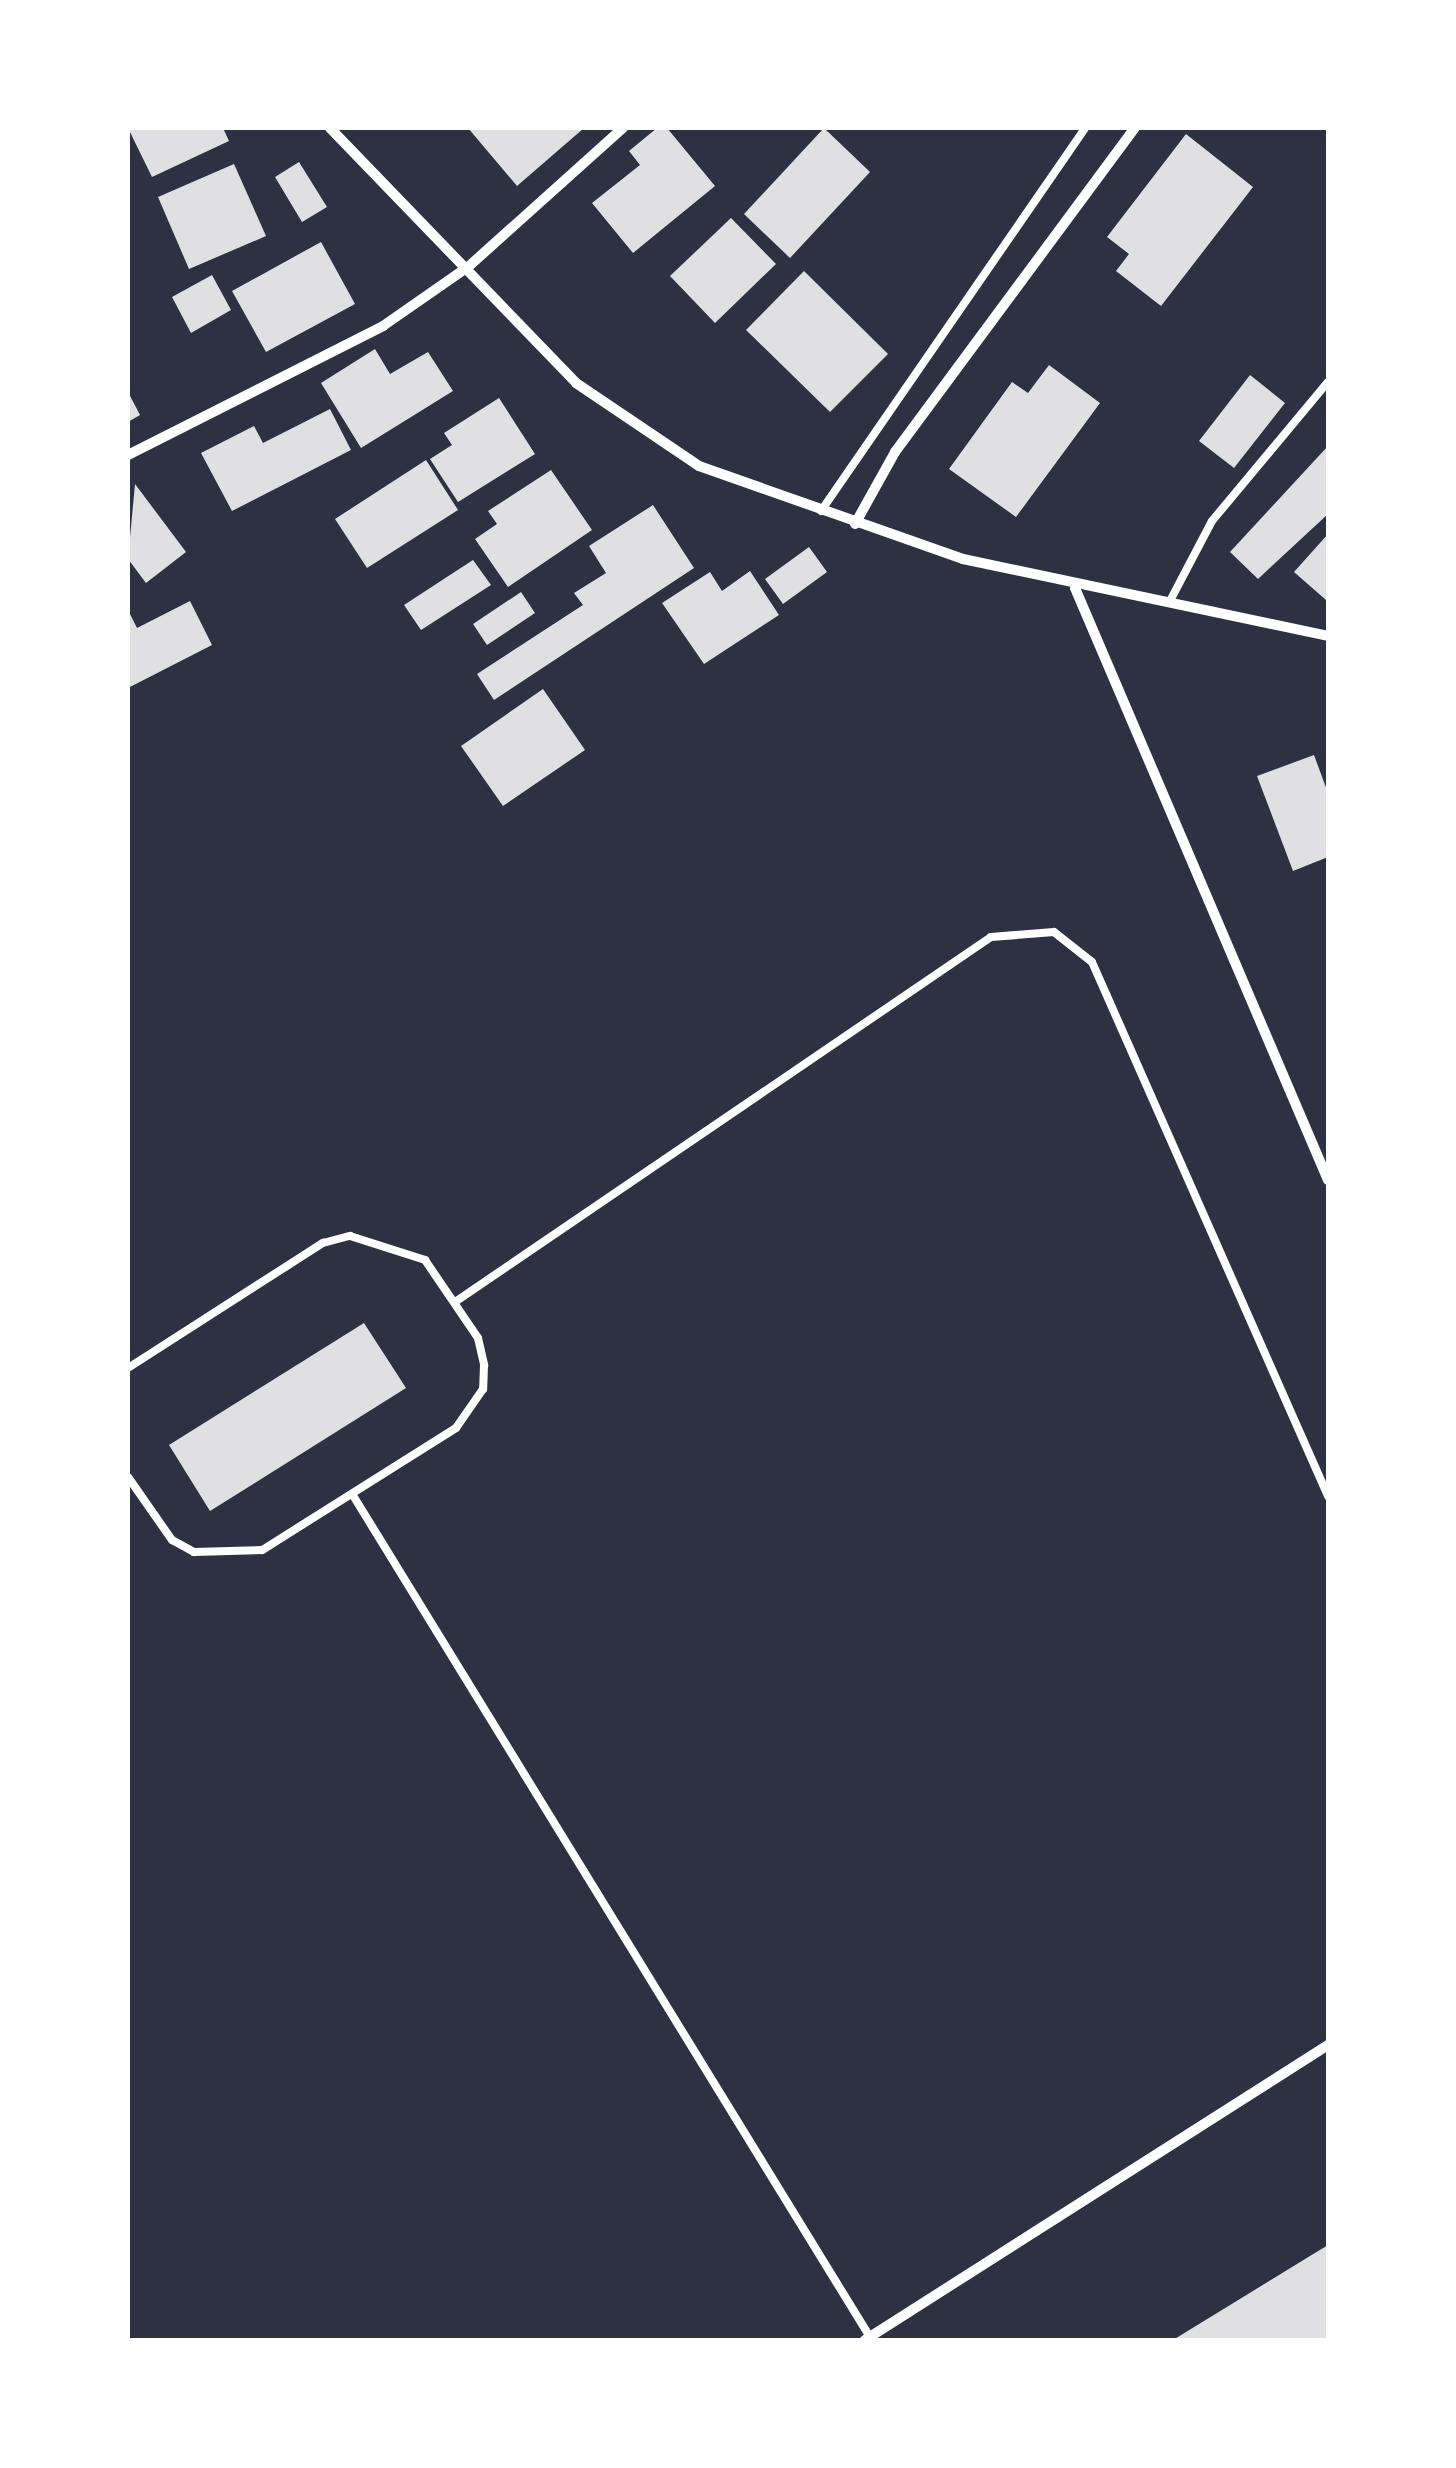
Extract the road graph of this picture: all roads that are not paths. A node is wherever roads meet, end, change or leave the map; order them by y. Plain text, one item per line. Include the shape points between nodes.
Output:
1 (330, 128) edge
2 (623, 128) edge
3 (1085, 128) edge
4 (1135, 128) edge
5 (468, 266) junction
6 (1328, 382) edge
7 (128, 455) edge
8 (822, 511) junction
9 (856, 524) junction
10 (1075, 588) junction
11 (1170, 599) junction
12 (1328, 636) edge
13 (1328, 1180) edge
14 (455, 1302) junction
15 (128, 1368) edge
16 (129, 1484) edge
17 (1328, 1496) edge
18 (354, 1497) junction
19 (1328, 2045) edge
20 (867, 2339) edge

1 - 5 street
2 - 5 street
3 - 8 lane
4 - 9 street via 896,452
5 - 7 street via 383,326
5 - 8 street via 576,383 638,431 699,466
6 - 11 lane via 1212,521
8 - 9 street
9 - 10 street
10 - 11 street
10 - 13 street
11 - 12 street
14 - 15 lane via 426,1260 350,1236 323,1243
14 - 17 lane via 990,937 1054,932 1092,962
14 - 18 lane via 478,1338 484,1389 456,1428
16 - 18 lane via 172,1540 220,1558 262,1550
18 - 20 lane
19 - 20 street

